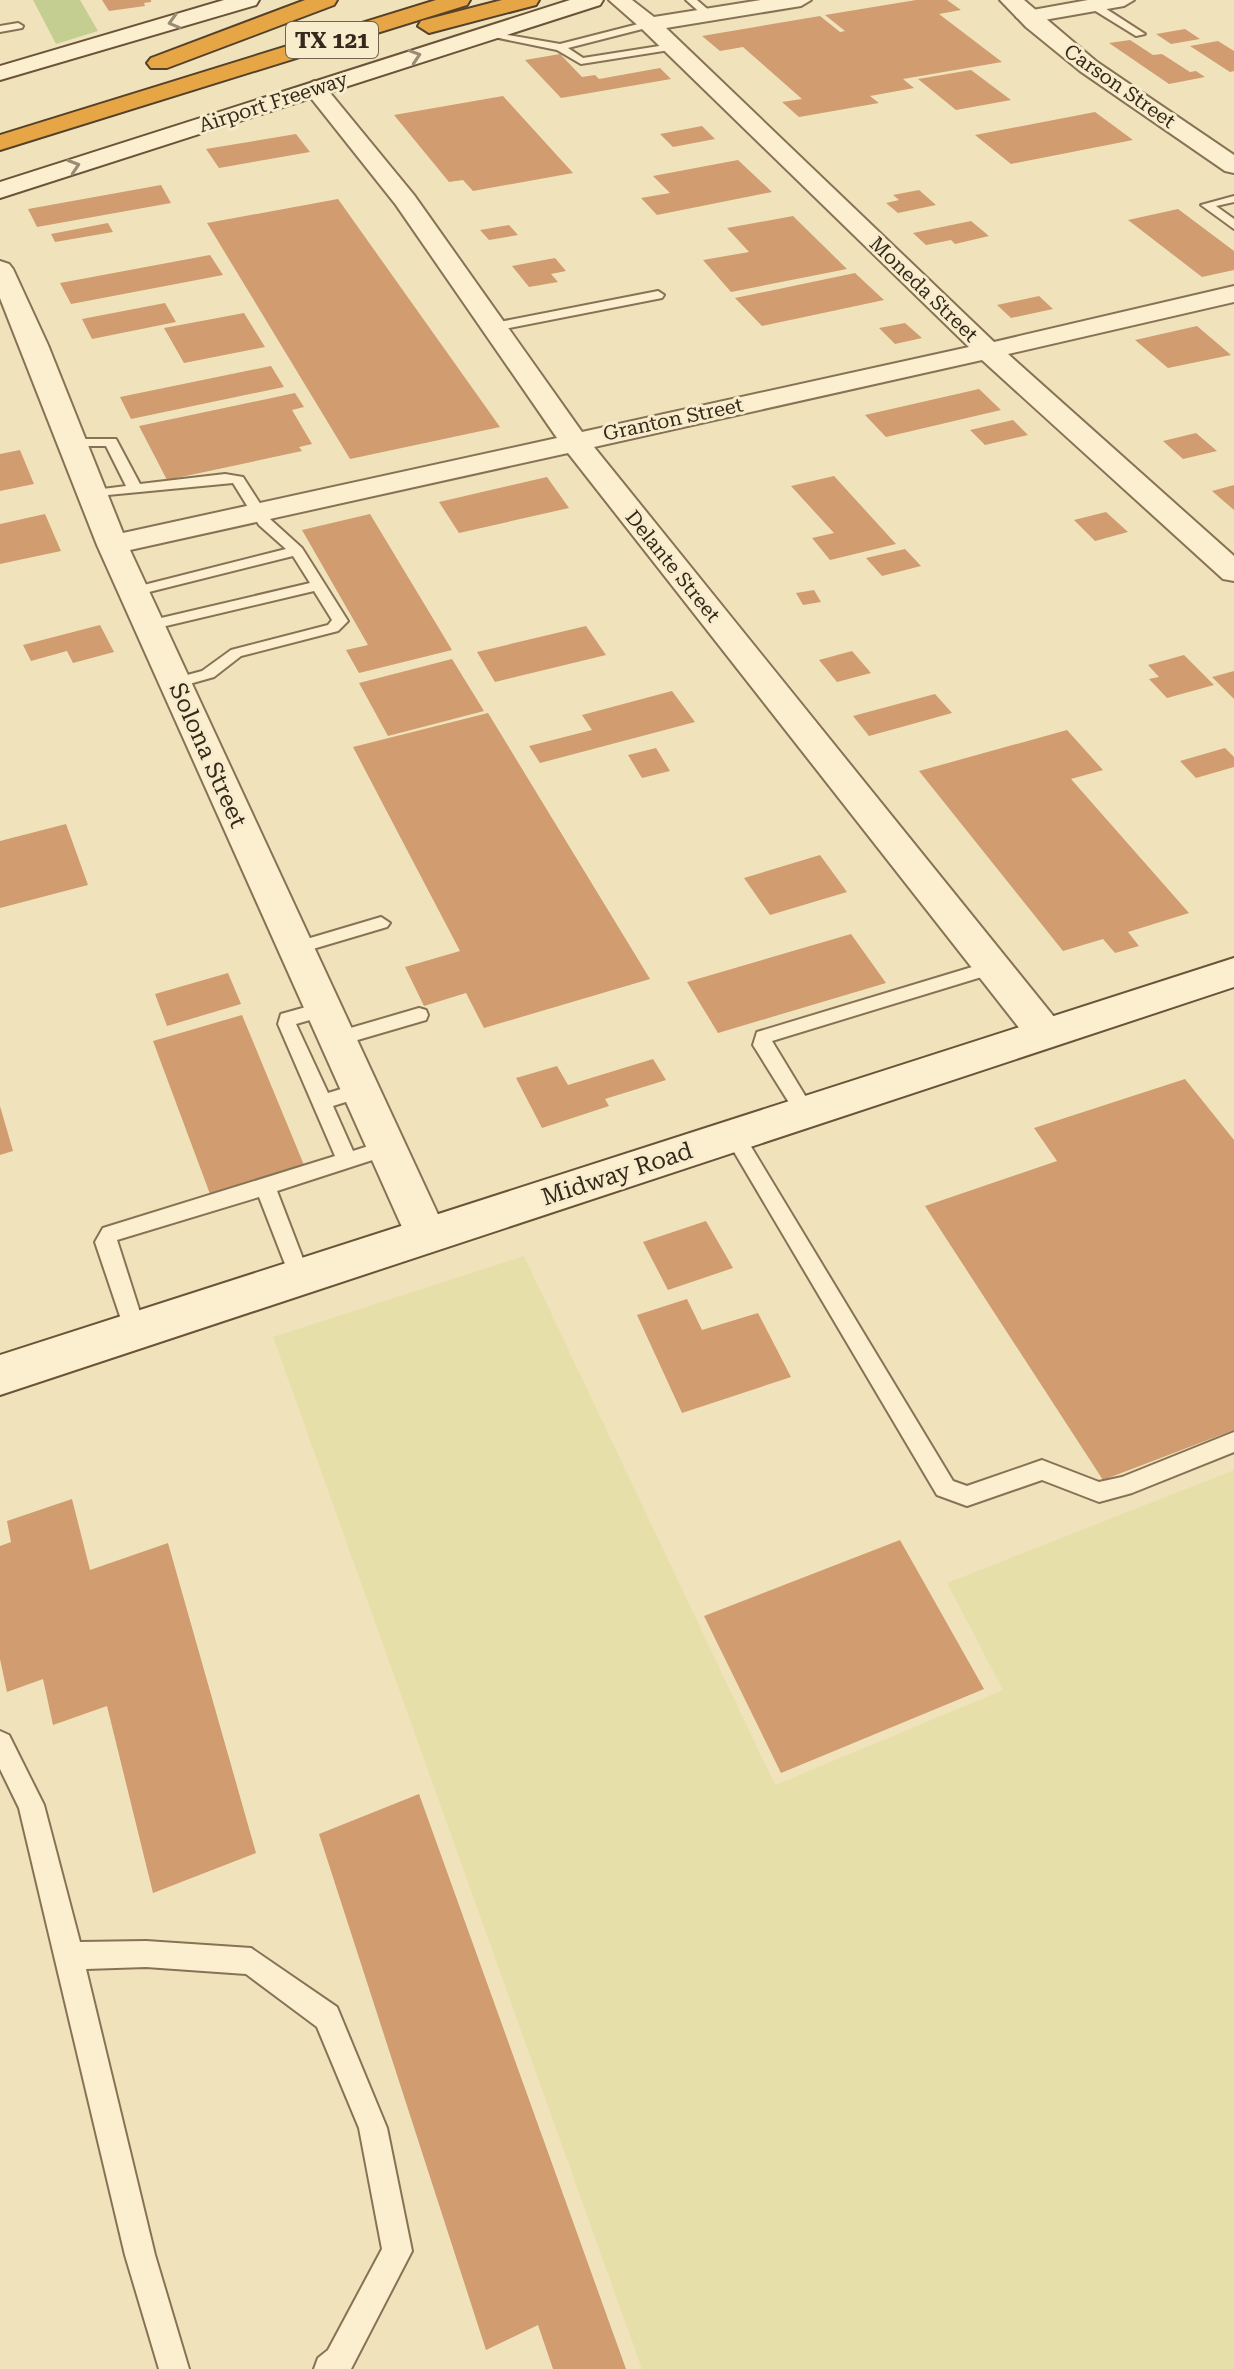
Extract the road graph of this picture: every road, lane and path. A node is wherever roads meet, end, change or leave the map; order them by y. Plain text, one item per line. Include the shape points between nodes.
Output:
1 (248, 0) edge
2 (459, 0) edge
3 (528, 0) edge
4 (592, 0) edge
5 (619, 0) edge
6 (691, 0) edge
7 (801, 0) edge
8 (1124, 0) edge
9 (334, 4) edge
10 (1093, 5) junction
11 (1019, 8) edge
12 (708, 14) junction
13 (650, 24) junction
14 (18, 26) dead end
15 (0, 29) edge
16 (484, 34) junction
17 (1140, 34) dead end
18 (560, 47) junction
19 (672, 47) junction
20 (130, 72) dead end
21 (0, 73) edge
22 (204, 78) junction
23 (314, 88) junction
24 (0, 143) edge
25 (1234, 166) edge
26 (0, 190) edge
27 (1234, 199) edge
28 (1234, 225) edge
29 (0, 269) edge
30 (1234, 294) edge
31 (658, 295) dead end
32 (494, 327) junction
33 (988, 351) junction
34 (574, 441) junction
35 (72, 443) junction
36 (135, 489) junction
37 (92, 494) junction
38 (259, 512) junction
39 (112, 545) junction
40 (297, 551) junction
41 (1234, 572) edge
42 (318, 586) junction
43 (133, 592) junction
44 (149, 625) junction
45 (175, 683) junction
46 (381, 923) dead end
47 (296, 948) junction
48 (992, 967) junction
49 (1232, 976) edge
50 (419, 1015) dead end
51 (330, 1024) junction
52 (1045, 1033) junction
53 (361, 1090) junction
54 (322, 1102) junction
55 (805, 1112) junction
56 (734, 1135) junction
57 (387, 1148) junction
58 (347, 1160) junction
59 (265, 1187) junction
60 (427, 1236) junction
61 (300, 1277) junction
62 (135, 1331) junction
63 (0, 1375) edge
64 (1234, 1442) edge
65 (0, 1743) edge
66 (70, 1956) junction
67 (174, 2369) edge
68 (329, 2369) edge

1 -> 21 main road
2 - 22 highway, Airport Freeway / TX 121
3 - 22 highway via 271,68
4 - 16 main road, Airport Freeway
5 - 13 street, Moneda Street
6 - 12 lane
7 - 12 street
8 - 10 street
9 - 20 highway, TX 121
10 - 11 street
10 - 17 lane
11 - 25 main road, Carson Street via 1085,62
12 - 13 street
13 - 18 lane
13 - 19 street, Moneda Street
14 - 15 lane
16 - 18 lane
23 -> 16 main road, Airport Freeway
18 - 19 lane via 581,61
19 - 33 street, Moneda Street
22 - 24 highway, Airport Freeway / TX 121
26 -> 23 main road, Airport Freeway
23 - 32 street, Delante Street via 405,200
27 - 28 lane via 1207,205
29 - 35 street, Solona Street
30 - 33 street, Granton Street
31 - 32 lane
32 - 34 street, Delante Street
33 - 34 street, Granton Street
33 - 41 street, Moneda Street
34 - 38 street, Granton Street
34 - 48 street, Delante Street
35 - 36 lane via 111,442
35 - 37 street, Solona Street
36 - 37 lane
36 - 38 lane via 233,478
37 - 39 street, Solona Street
38 - 39 street, Granton Street
38 - 40 lane
39 - 43 street, Solona Street
40 - 42 lane
40 - 43 lane
42 - 44 lane
42 - 45 lane via 338,625 236,653 208,674
43 - 44 street, Solona Street
44 - 45 street, Solona Street
45 - 47 street, Solona Street
46 - 47 lane
47 - 51 street, Solona Street
48 - 52 street, Delante Street
48 - 55 lane via 764,1037 762,1045
49 - 52 main road, Midway Road
50 - 51 lane
51 - 53 street, Solona Street
51 - 54 lane via 288,1019 287,1024
52 - 55 main road, Midway Road
53 - 54 lane
53 - 57 street, Solona Street
54 - 58 lane
55 - 56 main road, Midway Road
56 - 60 main road, Midway Road
56 - 64 lane via 945,1488 967,1496 1042,1470 1099,1492
57 - 58 lane
57 - 60 street, Solona Street
58 - 59 lane
59 - 61 lane
59 - 62 lane via 110,1234 105,1242
60 - 61 main road, Midway Road
61 - 62 main road, Midway Road
62 - 63 main road, Midway Road
65 - 66 lane via 31,1805
66 - 67 lane via 140,2255
66 - 68 lane via 146,1954 251,1961 327,2017 373,2128 397,2251 339,2361

